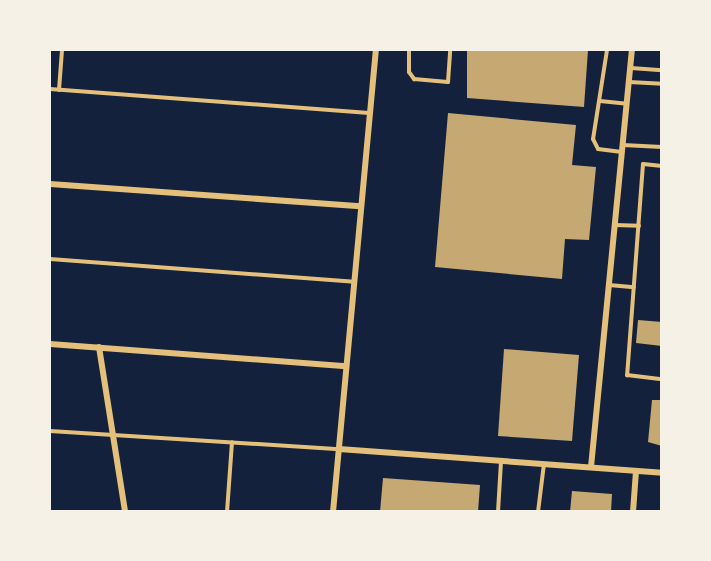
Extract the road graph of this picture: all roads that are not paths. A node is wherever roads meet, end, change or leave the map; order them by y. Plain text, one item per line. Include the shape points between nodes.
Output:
1 (62, 50) edge
2 (376, 50) edge
3 (409, 50) edge
4 (450, 50) edge
5 (607, 50) edge
6 (632, 50) edge
7 (630, 68) junction
8 (662, 70) edge
9 (629, 82) junction
10 (662, 84) edge
11 (50, 89) edge
12 (59, 90) junction
13 (600, 101) junction
14 (627, 104) junction
15 (369, 113) junction
16 (662, 147) edge
17 (622, 148) junction
18 (662, 166) edge
19 (50, 184) edge
20 (360, 206) junction
21 (615, 225) junction
22 (639, 226) junction
23 (50, 259) edge
24 (354, 282) junction
25 (609, 285) junction
26 (634, 287) junction
27 (50, 344) edge
28 (99, 347) junction
29 (346, 366) junction
30 (662, 379) edge
31 (50, 431) edge
32 (112, 435) junction
33 (232, 442) junction
34 (339, 449) junction
35 (501, 461) junction
36 (544, 464) junction
37 (591, 467) junction
38 (636, 471) junction
39 (662, 473) edge
40 (125, 512) edge
41 (227, 512) edge
42 (333, 512) edge
43 (498, 512) edge
44 (538, 512) edge
45 (633, 512) edge

1 - 12 lane
2 - 15 street
3 - 4 lane via 409,72 414,79 448,82
5 - 13 lane
6 - 7 street
7 - 8 lane
7 - 9 street
9 - 10 lane
9 - 14 street
11 - 12 lane
12 - 15 lane
13 - 14 lane
13 - 17 lane via 593,139 598,148
14 - 17 street
15 - 20 street
16 - 17 lane
17 - 21 street
18 - 22 lane via 643,164
19 - 20 street
20 - 24 street
21 - 22 lane
21 - 25 street
22 - 26 lane
23 - 24 lane
24 - 29 street
25 - 26 lane
25 - 37 street
26 - 30 lane via 627,375
27 - 28 street
28 - 29 street
28 - 32 street
29 - 34 street
31 - 32 lane
32 - 33 lane
32 - 40 street
33 - 34 lane
33 - 41 lane
34 - 35 street
34 - 42 street
35 - 36 street
35 - 43 lane
36 - 37 street
36 - 44 lane
37 - 38 street
38 - 39 street
38 - 45 street

